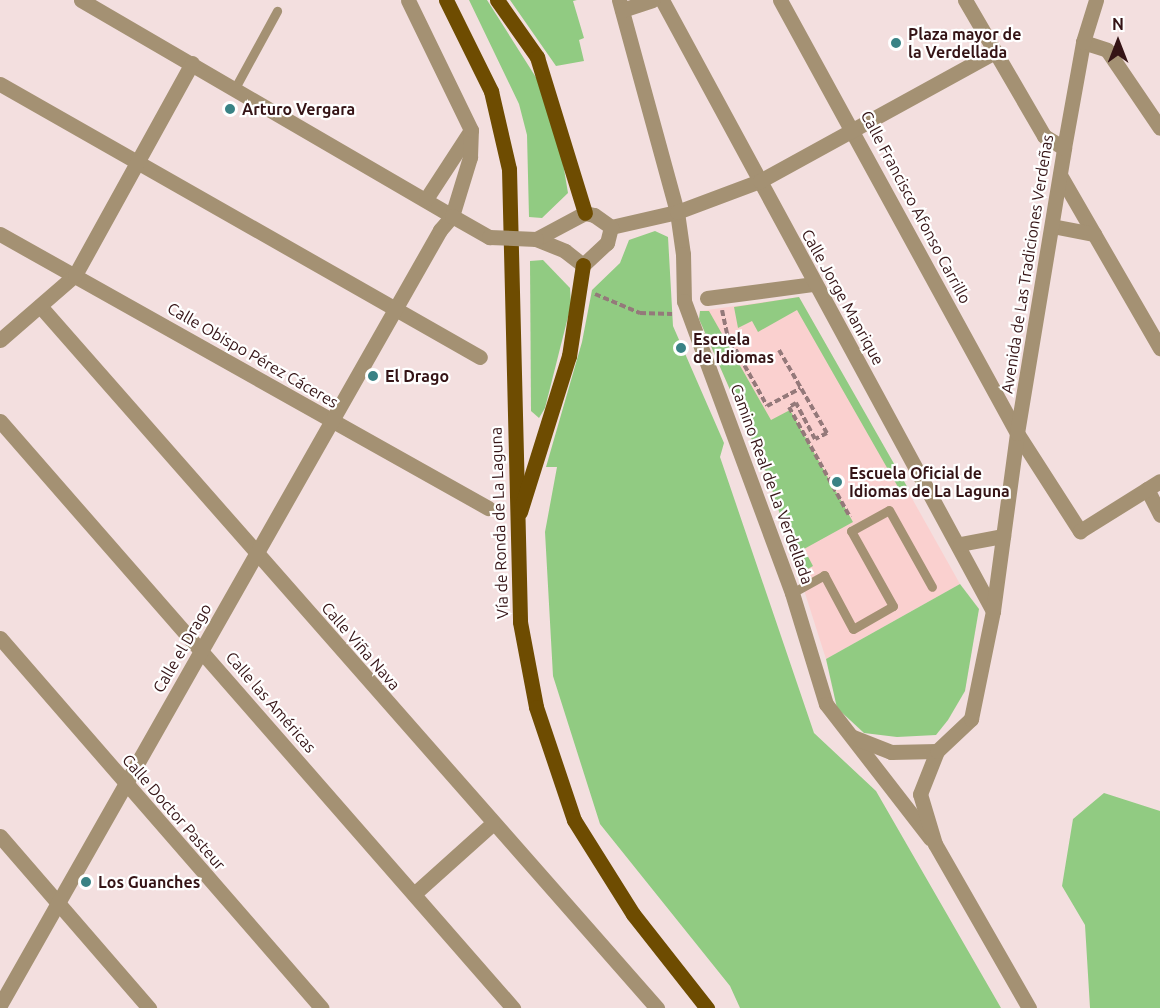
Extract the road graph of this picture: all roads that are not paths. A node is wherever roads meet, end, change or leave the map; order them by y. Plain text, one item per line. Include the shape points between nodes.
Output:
1 (81, 0) edge
2 (408, 0) edge
3 (446, 0) edge
4 (497, 0) edge
5 (652, 0) edge
6 (662, 0) edge
7 (965, 0) edge
8 (788, 3) edge
9 (1091, 4) edge
10 (621, 5) edge
11 (278, 11) dead end
12 (1083, 42) junction
13 (995, 52) junction
14 (192, 63) junction
15 (0, 84) edge
16 (235, 88) junction
17 (1160, 128) edge
18 (854, 129) junction
19 (471, 130) junction
20 (1064, 148) junction
21 (137, 161) junction
22 (1060, 175) junction
23 (760, 182) junction
24 (426, 199) junction
25 (676, 212) junction
26 (585, 213) junction
27 (452, 216) junction
28 (1052, 226) junction
29 (610, 227) junction
30 (0, 234) edge
31 (1094, 234) junction
32 (536, 238) junction
33 (583, 265) junction
34 (75, 275) junction
35 (814, 284) junction
36 (713, 298) road end
37 (40, 306) junction
38 (396, 309) junction
39 (0, 340) edge
40 (1160, 348) edge
41 (480, 357) dead end
42 (0, 421) edge
43 (333, 422) junction
44 (1017, 433) junction
45 (1153, 485) edge
46 (488, 508) dead end
47 (1160, 515) edge
48 (515, 529) junction
49 (1003, 536) junction
50 (960, 544) junction
51 (256, 554) junction
52 (932, 586) dead end
53 (792, 593) junction
54 (993, 611) junction
55 (0, 638) edge
56 (202, 650) junction
57 (850, 736) junction
58 (937, 751) junction
59 (125, 785) junction
60 (492, 824) junction
61 (0, 836) edge
62 (935, 844) junction
63 (414, 894) junction
64 (58, 903) junction
65 (0, 1005) edge
66 (149, 1008) edge
67 (322, 1008) edge
68 (513, 1008) edge
69 (657, 1008) edge
70 (707, 1008) edge
71 (1029, 1008) edge

1 - 14 street
2 - 19 street
3 - 48 main road, Vía de Ronda de La Laguna via 491,91 508,169
4 - 26 main road via 537,57
5 - 10 street
6 - 23 street, Calle Jorge Manrique
7 - 13 street
8 - 18 street, Calle Francisco Afonso Carrillo
9 - 12 street, Avenida de Las Tradiciones Verdeñas
10 - 25 street, Camino Real de La Verdellada
11 - 16 lane
12 - 17 street via 1107,50
12 - 20 street, Avenida de Las Tradiciones Verdeñas
13 - 18 street
13 - 20 street via 1044,136
14 - 16 street
14 - 21 street
15 - 21 street
16 - 24 street
18 - 23 street
18 - 44 street, Calle Francisco Afonso Carrillo
19 - 24 street
19 - 27 street, Calle el Drago via 470,157
20 - 22 street, Avenida de Las Tradiciones Verdeñas
21 - 34 street
21 - 38 street
22 - 28 street, Avenida de Las Tradiciones Verdeñas
22 - 31 street
23 - 25 street
23 - 35 street, Calle Jorge Manrique
24 - 27 street
25 - 29 street
25 - 53 street, Camino Real de La Verdellada via 683,254 684,302
26 - 29 street
26 - 32 street
27 - 32 street, bridge via 489,237
27 - 38 street, Calle el Drago
28 - 31 street
28 - 44 street, Avenida de Las Tradiciones Verdeñas
29 - 33 street via 607,243
30 - 34 street, Calle Obispo Pérez Cáceres
31 - 40 street
32 - 33 street via 565,251
33 - 48 main road via 569,356
34 - 37 street
34 - 43 street, Calle Obispo Pérez Cáceres
35 - 36 street
35 - 50 street, Calle Jorge Manrique
37 - 39 street
37 - 51 street, Calle Viña Nava
38 - 41 street
38 - 43 street, Calle el Drago
42 - 56 street, Calle las Américas
43 - 46 street, Calle Obispo Pérez Cáceres
43 - 51 street, Calle el Drago
44 - 45 street, Calle Francisco Afonso Carrillo via 1080,531
44 - 49 street, Avenida de Las Tradiciones Verdeñas
45 - 47 street
48 - 70 main road, Vía de Ronda de La Laguna via 520,622 536,707 574,820 633,914
49 - 50 street
49 - 54 street, Avenida de Las Tradiciones Verdeñas
50 - 54 street, Calle Jorge Manrique
51 - 56 street, Calle el Drago
51 - 60 street, Calle Viña Nava
52 - 53 lane via 889,510 851,531 893,606 853,629 824,575
53 - 57 street, Camino Real de La Verdellada via 826,704
54 - 58 street, Avenida de Las Tradiciones Verdeñas via 971,719
55 - 59 street, Calle Doctor Pasteur
56 - 59 street, Calle el Drago
56 - 63 street, Calle las Américas
57 - 58 street via 891,752
57 - 62 street, Camino Real de La Verdellada
58 - 62 street via 920,794
59 - 64 street, Calle el Drago
59 - 67 street, Calle Doctor Pasteur
60 - 63 street
60 - 69 street, Calle Viña Nava
61 - 64 street
62 - 71 street
63 - 68 street, Calle las Américas
64 - 65 street, Calle el Drago
64 - 66 street

